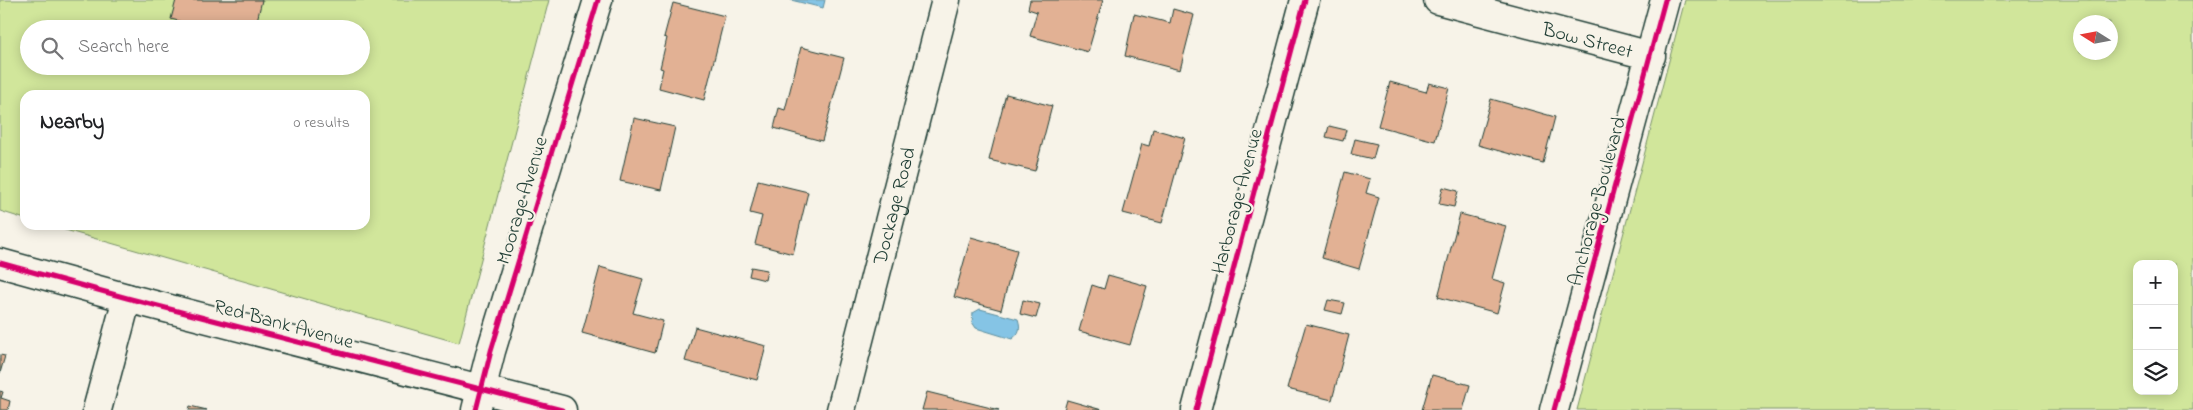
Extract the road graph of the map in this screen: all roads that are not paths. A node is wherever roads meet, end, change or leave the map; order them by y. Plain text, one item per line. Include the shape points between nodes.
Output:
1 (598, 0) edge
2 (946, 0) edge
3 (1305, 0) edge
4 (1438, 0) edge
5 (1665, 0) edge
6 (1651, 56) junction
7 (0, 263) edge
8 (127, 298) junction
9 (478, 400) edge
10 (97, 410) edge
11 (562, 410) edge
12 (841, 410) edge
13 (1196, 410) edge
14 (1554, 410) edge

1 - 9 street, Moorage Avenue
2 - 12 street, Dockage Road
3 - 13 street, Harborage Avenue
4 - 6 street, Bow Street
5 - 6 street, Anchorage Boulevard
6 - 14 street, Anchorage Boulevard
7 - 8 street, Red Bank Avenue
8 - 9 street, Red Bank Avenue
8 - 10 street
9 - 11 street, Red Bank Avenue

